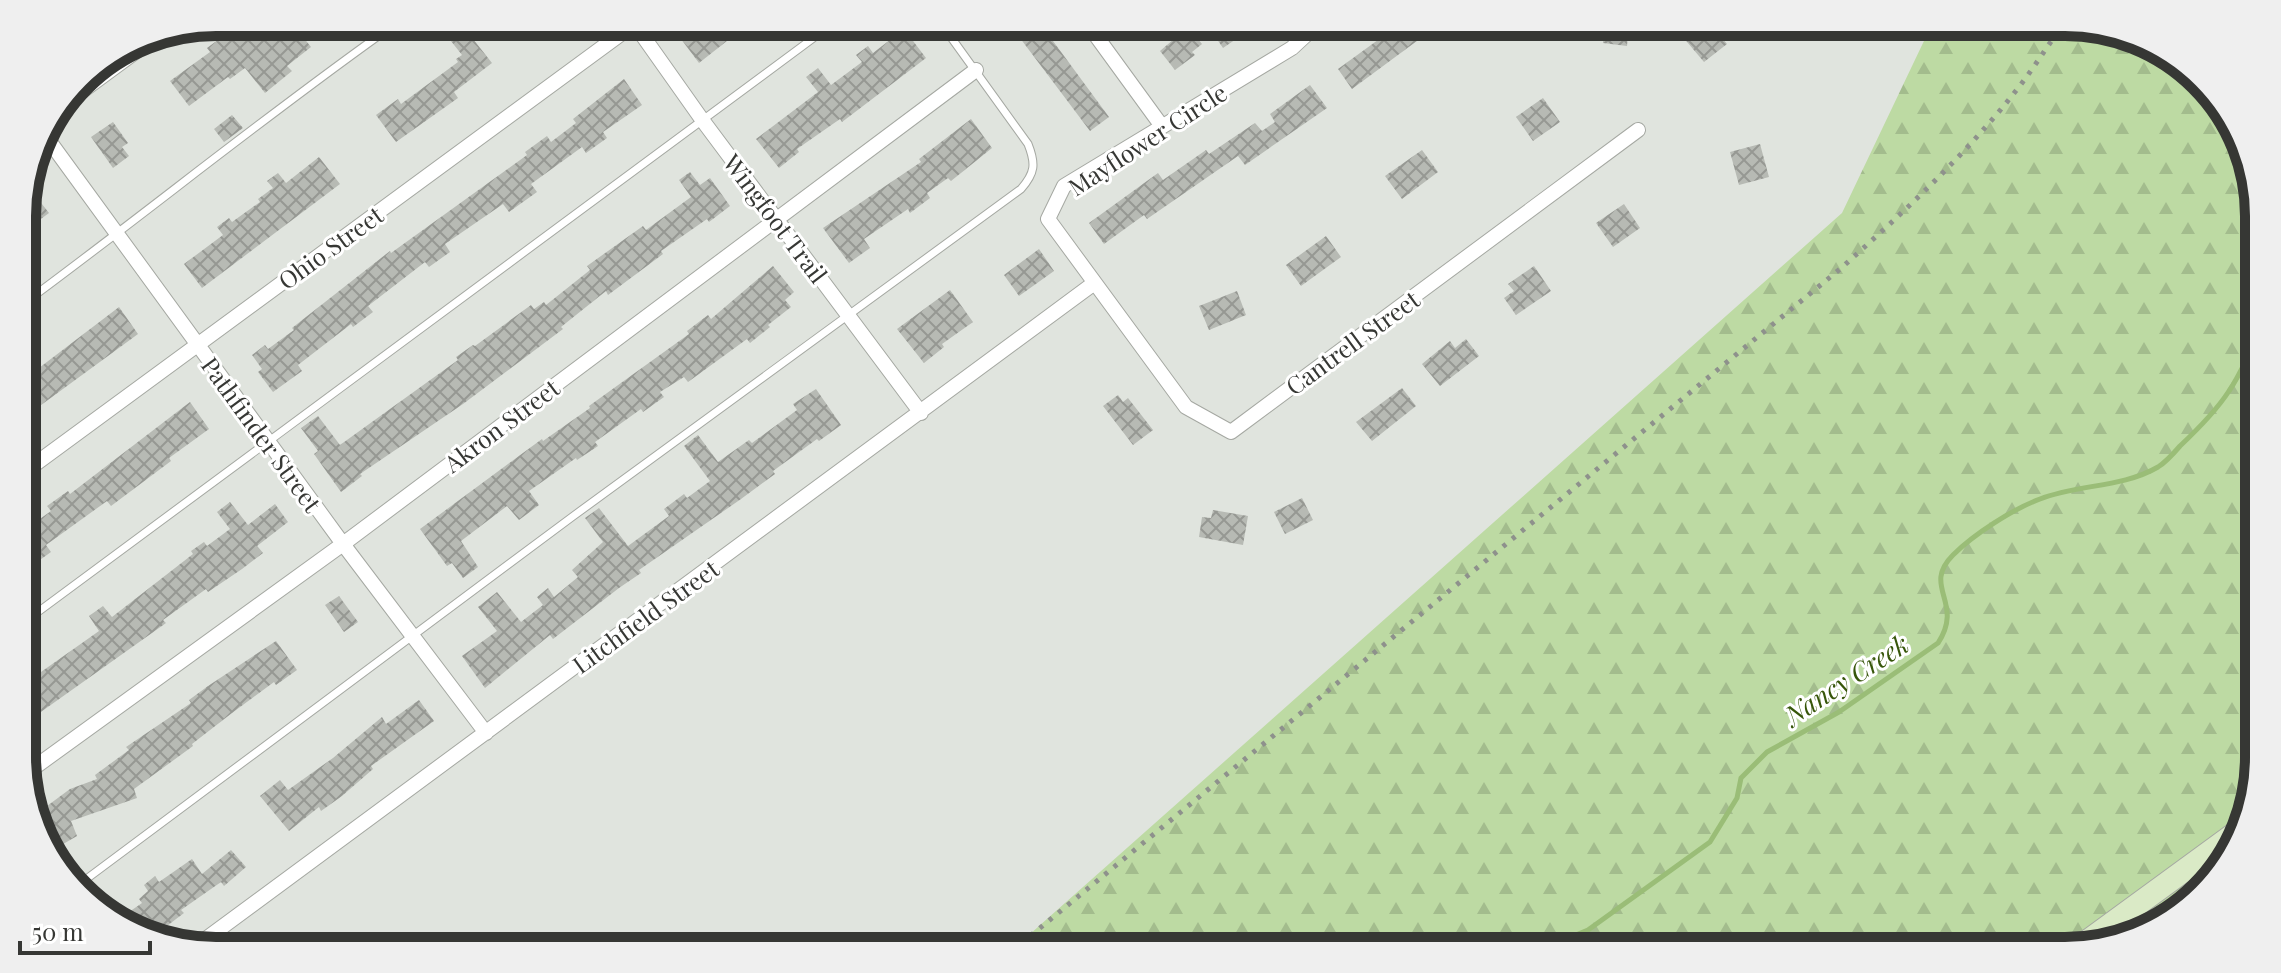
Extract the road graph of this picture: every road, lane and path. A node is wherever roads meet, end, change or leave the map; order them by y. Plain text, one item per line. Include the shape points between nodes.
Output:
1 (379, 36) edge
2 (616, 36) edge
3 (643, 36) edge
4 (816, 36) edge
5 (950, 36) edge
6 (1096, 36) edge
7 (1305, 36) edge
8 (976, 70) junction
9 (703, 121) junction
10 (1161, 125) junction
11 (1638, 130) dead end
12 (51, 144) edge
13 (775, 219) junction
14 (117, 235) junction
15 (1093, 284) junction
16 (36, 294) edge
17 (848, 314) junction
18 (197, 344) junction
19 (921, 413) junction
20 (269, 443) junction
21 (36, 463) edge
22 (343, 544) junction
23 (36, 613) edge
24 (413, 636) junction
25 (486, 733) junction
26 (37, 766) edge
27 (2224, 842) edge
28 (85, 880) edge
29 (2097, 934) edge
30 (209, 937) edge

1 - 14 lane
2 - 18 street, Ohio Street
3 - 9 street, Wingfoot Trail
4 - 9 lane
5 - 8 lane
6 - 10 street
7 - 10 street, Mayflower Circle
8 - 13 street, Akron Street
8 - 17 lane via 1028,144 1035,162 1031,177
9 - 13 street, Wingfoot Trail
9 - 20 lane
10 - 15 street, Mayflower Circle via 1064,186 1048,219
11 - 15 street, Cantrell Street via 1231,432 1186,407
12 - 14 street, Pathfinder Street
13 - 17 street, Wingfoot Trail
13 - 22 street, Akron Street
14 - 16 lane
14 - 18 street, Pathfinder Street
15 - 19 street, Litchfield Street
17 - 19 street, Wingfoot Trail
17 - 24 lane
18 - 20 street, Pathfinder Street
18 - 21 street, Ohio Street
19 - 25 street, Litchfield Street
20 - 22 street, Pathfinder Street
20 - 23 lane
22 - 24 street, Pathfinder Street
22 - 26 street, Akron Street
24 - 25 street, Pathfinder Street
24 - 28 lane
25 - 30 street, Litchfield Street
27 - 29 main road

